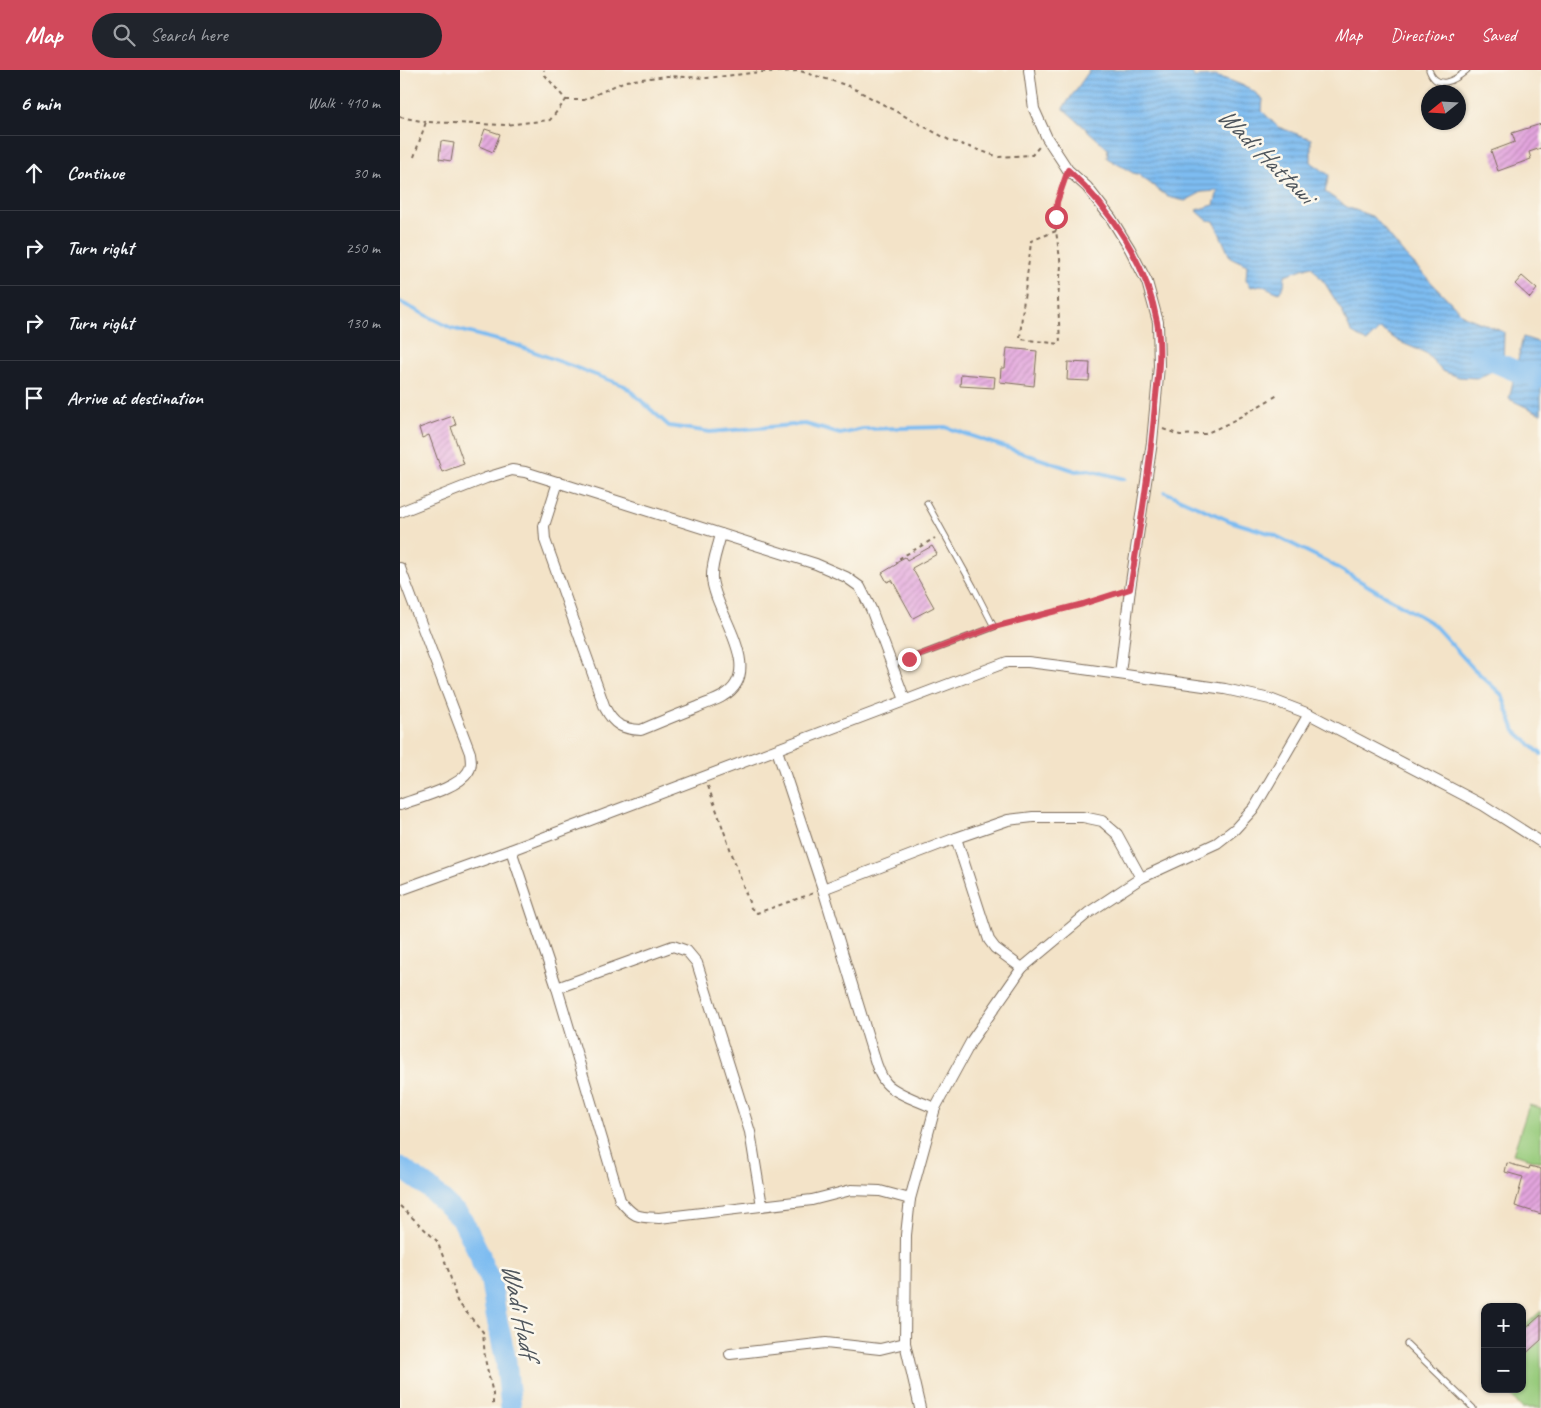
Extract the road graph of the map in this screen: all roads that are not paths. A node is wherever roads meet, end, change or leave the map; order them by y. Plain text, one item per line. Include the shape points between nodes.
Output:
1 (1029, 70) edge
2 (1429, 70) edge
3 (1467, 70) edge
4 (558, 482) junction
5 (927, 503) dead end
6 (400, 512) edge
7 (721, 534) junction
8 (400, 568) edge
9 (892, 666) junction
10 (1120, 674) junction
11 (905, 700) junction
12 (1310, 714) junction
13 (777, 750) junction
14 (400, 805) edge
15 (956, 838) junction
16 (1541, 842) edge
17 (511, 850) junction
18 (1141, 878) junction
19 (823, 889) junction
20 (400, 890) edge
21 (1022, 968) junction
22 (557, 988) junction
23 (935, 1108) junction
24 (910, 1199) junction
25 (762, 1206) junction
26 (906, 1343) junction
27 (1407, 1344) dead end
28 (730, 1354) dead end
29 (920, 1408) edge
30 (1473, 1408) edge

1 - 10 street via 1034,108 1047,138 1068,170 1087,187 1111,218 1130,249 1147,282 1158,322 1159,366 1154,426
2 - 3 lane via 1434,79 1442,83 1459,77
4 - 6 street via 512,470
4 - 7 street
4 - 7 street via 544,526 545,540 604,708 619,726 641,730 723,696 735,686 741,666 712,580
5 - 9 lane via 994,627
7 - 9 street via 846,576 860,587
8 - 14 street via 471,761 469,771 459,783
9 - 11 street
10 - 11 street via 1007,662
10 - 12 street via 1225,689
11 - 13 street
12 - 16 street via 1483,805
12 - 18 street via 1255,807 1235,828 1217,843
13 - 17 street
13 - 19 street
15 - 18 street via 1008,820 1033,817 1083,817 1102,821 1117,834
15 - 19 street
15 - 21 street via 989,940
17 - 20 street
17 - 22 street
18 - 21 street via 1088,913
19 - 23 street via 879,1068 887,1084
21 - 23 street via 972,1040
22 - 25 street via 615,1185 620,1200 629,1211 639,1217 659,1218
22 - 25 street via 673,946 687,950 697,963 750,1132
23 - 24 street
24 - 25 street via 880,1191 851,1190 812,1200
24 - 26 street via 906,1235
26 - 28 street via 880,1348 826,1343
26 - 29 street
27 - 30 lane

